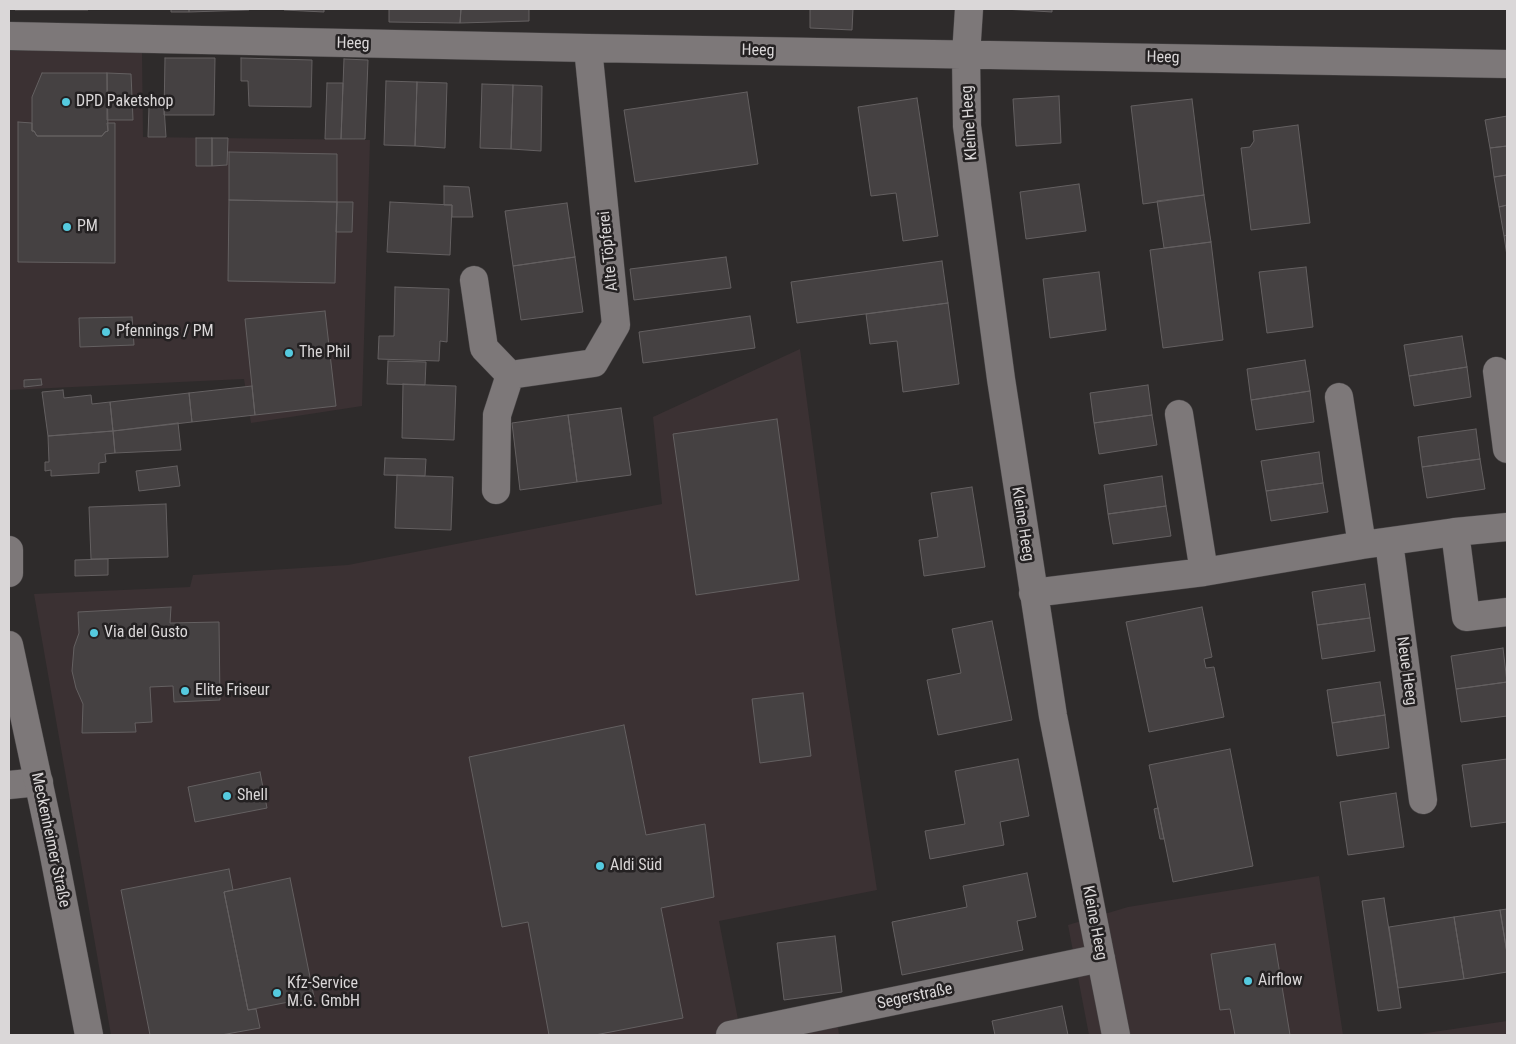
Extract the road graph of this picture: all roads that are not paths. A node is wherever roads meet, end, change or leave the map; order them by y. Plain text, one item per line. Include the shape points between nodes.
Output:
1 (969, 9) edge
2 (9, 36) edge
3 (588, 48) junction
4 (966, 55) junction
5 (1507, 64) edge
6 (474, 280) dead end
7 (1497, 371) dead end
8 (510, 375) junction
9 (1339, 397) dead end
10 (1178, 414) dead end
11 (1507, 449) edge
12 (496, 490) dead end
13 (1507, 527) edge
14 (1455, 532) junction
15 (1389, 542) junction
16 (1362, 545) junction
17 (9, 550) edge
18 (1204, 572) junction
19 (9, 573) edge
20 (1033, 593) junction
21 (1507, 612) edge
22 (9, 645) edge
23 (39, 782) junction
24 (9, 785) edge
25 (1423, 800) dead end
26 (1101, 958) junction
27 (89, 1035) edge
28 (730, 1035) edge
29 (1116, 1035) edge

1 - 4 street, Kleine Heeg
2 - 3 street, Heeg
3 - 4 street, Heeg
3 - 8 street, Alte Töpferei via 616,325 594,363
4 - 5 street, Heeg
4 - 20 street, Kleine Heeg via 967,126
6 - 8 street via 484,348
7 - 11 street
8 - 12 street via 497,416
9 - 16 street
10 - 18 street
13 - 14 street
14 - 15 street
14 - 21 street via 1466,618
15 - 16 street
15 - 25 street, Neue Heeg
16 - 18 street
17 - 19 street
18 - 20 street
20 - 26 street, Kleine Heeg via 1053,716
22 - 23 street, Meckenheimer Straße
23 - 24 street
23 - 27 street, Meckenheimer Straße
26 - 28 street, Segerstraße
26 - 29 street, Kleine Heeg

